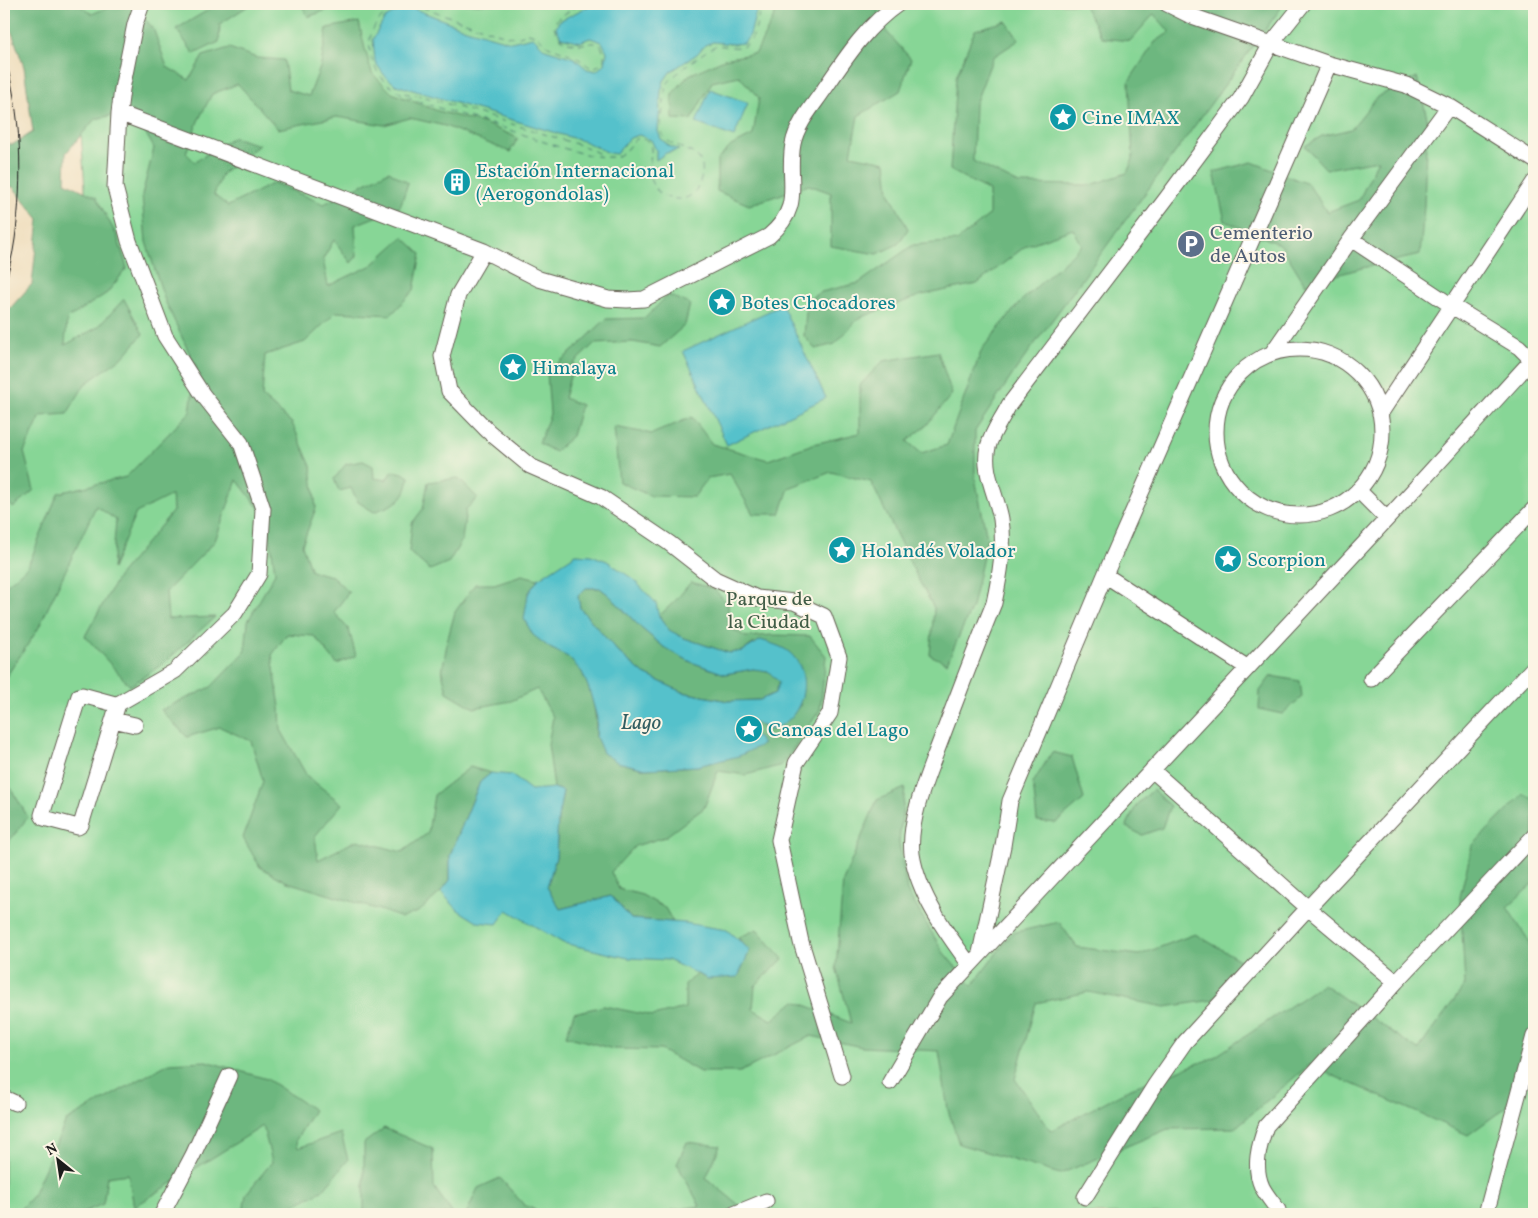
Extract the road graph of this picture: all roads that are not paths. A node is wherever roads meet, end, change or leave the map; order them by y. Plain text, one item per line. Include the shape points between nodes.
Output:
1 (142, 4) edge
2 (898, 4) edge
3 (1166, 4) edge
4 (1303, 4) edge
5 (1271, 44) junction
6 (1329, 64) junction
7 (1449, 106) junction
8 (119, 113) junction
9 (1534, 160) edge
10 (1534, 182) edge
11 (1351, 239) junction
12 (484, 251) junction
13 (1452, 306) junction
14 (1272, 353) junction
15 (1380, 414) junction
16 (1358, 490) junction
17 (1534, 509) edge
18 (1387, 520) junction
19 (1105, 575) junction
20 (1534, 667) edge
21 (1248, 668) junction
22 (1371, 679) dead end
23 (115, 712) junction
24 (135, 725) dead end
25 (1152, 770) junction
26 (1534, 836) edge
27 (1308, 908) junction
28 (980, 954) junction
29 (970, 965) junction
30 (1396, 982) junction
31 (1534, 1036) edge
32 (229, 1076) dead end
33 (842, 1076) dead end
34 (890, 1082) dead end
35 (1085, 1197) dead end
36 (766, 1201) dead end
37 (1278, 1210) dead end
38 (162, 1214) edge
39 (734, 1214) edge
40 (1486, 1214) edge

1 - 8 street via 135,24
2 - 12 street via 859,40 805,117 793,143 788,214 781,226 769,236 644,299 626,300 608,299 538,280
3 - 5 street
4 - 5 street
5 - 6 street
5 - 29 street via 1240,98 1009,405 988,448 988,468 1003,545 1000,576 994,603 914,817 912,854 920,882 938,919
6 - 7 street via 1406,85
6 - 19 street
7 - 9 street
7 - 11 street
8 - 12 street
8 - 23 street via 115,187 129,241 165,336 203,395 241,443 263,509 259,574 235,613 175,671
10 - 13 street
11 - 13 street
11 - 14 street
12 - 33 street via 458,295 442,356 449,391 488,431 530,466 601,497 715,579 757,598 794,602 824,616 839,657 830,713 796,763 779,840 801,942
13 - 15 street
13 - 18 street via 1519,347 1532,360
14 - 15 street via 1299,348 1338,358 1368,385
14 - 16 street via 1248,366 1228,386 1217,412 1215,440 1230,480 1249,500 1288,515 1330,510
15 - 16 street via 1381,450 1370,475
16 - 18 street
17 - 22 street
18 - 21 street
19 - 21 street
19 - 28 street via 1010,801
20 - 27 street
21 - 25 street
23 - 23 street via 79,696 42,815 44,818 78,827 81,825
23 - 24 street
25 - 27 street
25 - 28 street
26 - 30 street
27 - 30 street
27 - 35 street via 1185,1042
28 - 29 street
29 - 34 street via 940,997
30 - 37 street via 1266,1126 1259,1143 1258,1174
31 - 40 street
32 - 38 street
36 - 39 street

